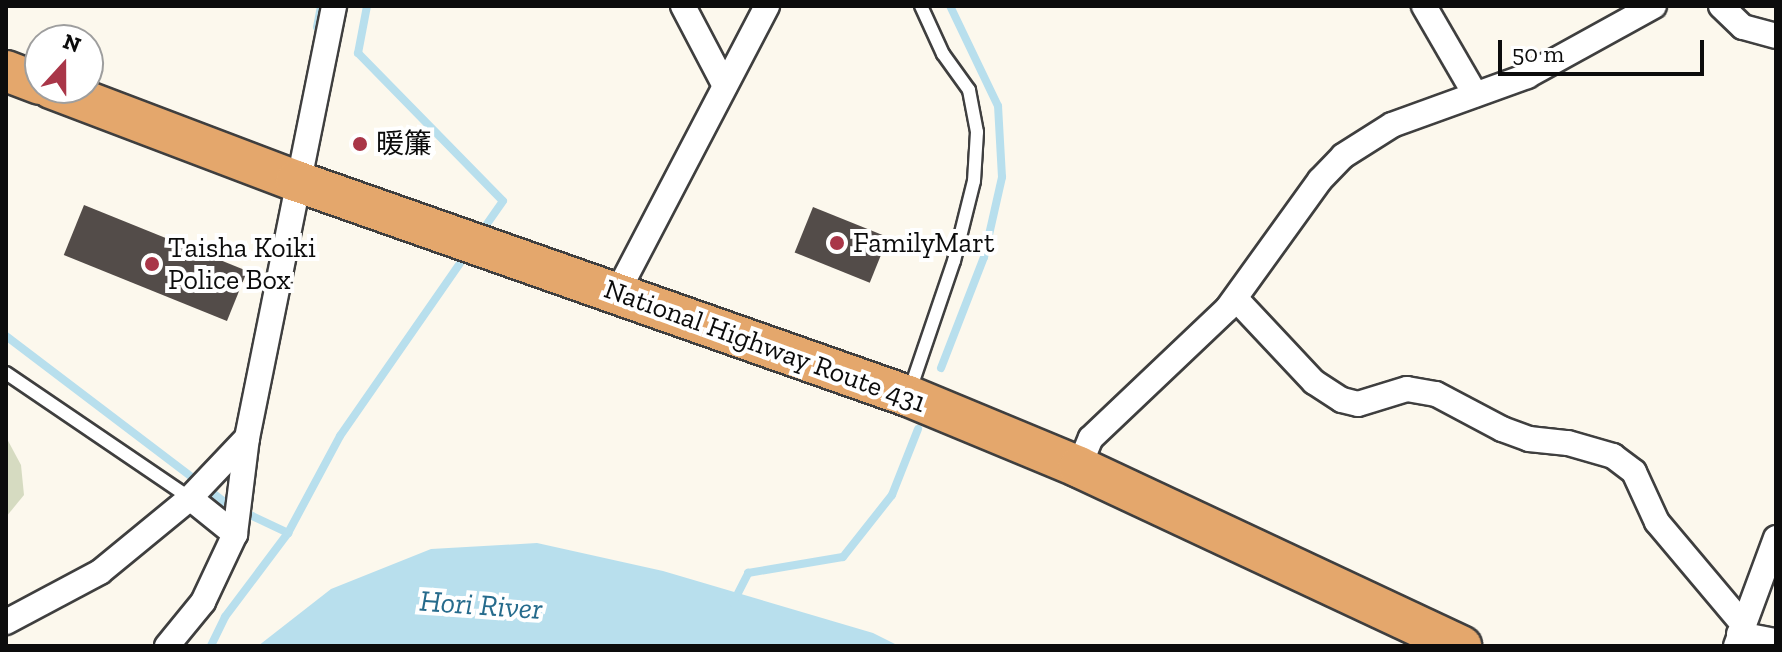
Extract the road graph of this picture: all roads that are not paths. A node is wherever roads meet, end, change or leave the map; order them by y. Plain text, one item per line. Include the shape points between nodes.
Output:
1 (334, 6) edge
2 (683, 6) edge
3 (767, 6) edge
4 (921, 6) edge
5 (1424, 6) edge
6 (1654, 6) edge
7 (1721, 6) edge
8 (1776, 36) edge
9 (725, 86) junction
10 (1475, 94) junction
11 (93, 104) edge
12 (296, 181) junction
13 (617, 293) junction
14 (1236, 299) junction
15 (6, 373) edge
16 (908, 396) junction
17 (247, 438) junction
18 (1079, 467) junction
19 (202, 484) junction
20 (243, 492) junction
21 (236, 529) junction
22 (1776, 538) edge
23 (6, 622) edge
24 (1739, 635) edge
25 (1776, 641) edge
26 (167, 646) edge
27 (1461, 646) edge

1 - 12 street
2 - 9 street
3 - 9 street
4 - 16 lane via 943,54 969,90 977,132 974,181 954,261
5 - 10 street
6 - 10 street via 1527,76
7 - 8 street via 1743,27
9 - 13 street
10 - 14 street via 1392,125 1343,156 1320,180
11 - 12 highway, National Highway Route 431
12 - 13 highway, National Highway Route 431
12 - 17 street
13 - 16 highway, National Highway Route 431
14 - 18 street via 1091,438
14 - 24 street via 1314,382 1342,400 1358,404 1407,389 1436,394 1516,434 1613,456 1634,472 1657,522
15 - 19 lane
16 - 18 highway, National Highway Route 431
17 - 19 street
17 - 20 street
18 - 27 highway, National Highway Route 431
19 - 20 street
19 - 21 street
19 - 23 street via 100,572
20 - 21 street
21 - 26 street via 203,602
22 - 24 street
24 - 25 street

